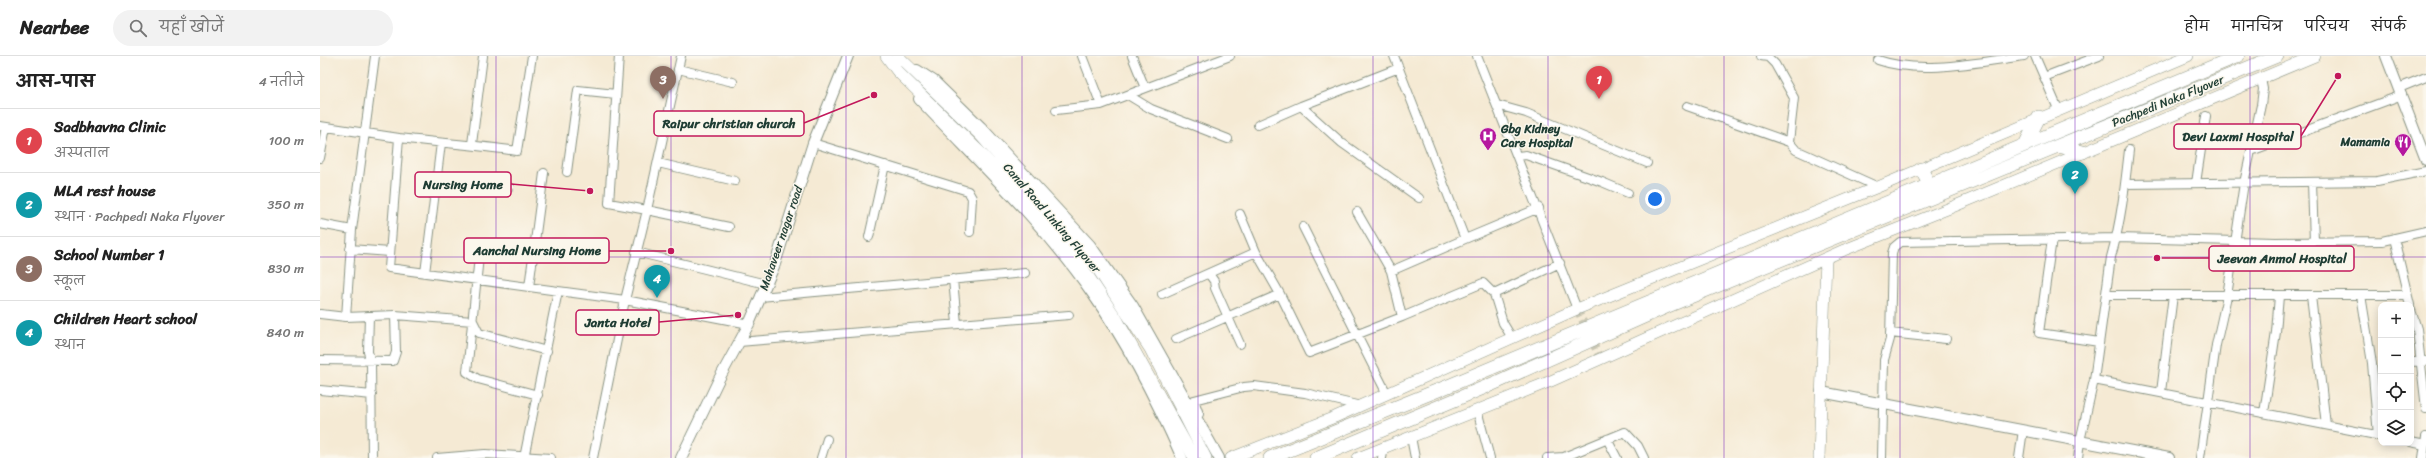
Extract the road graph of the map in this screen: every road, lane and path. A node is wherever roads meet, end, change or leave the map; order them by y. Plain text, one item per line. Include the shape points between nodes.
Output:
1 (375, 56) edge
2 (483, 56) edge
3 (532, 56) edge
4 (618, 56) edge
5 (681, 56) edge
6 (848, 56) edge
7 (886, 56) edge
8 (1082, 56) edge
9 (1132, 56) edge
10 (1230, 56) edge
11 (1394, 56) edge
12 (1477, 56) edge
13 (1761, 56) edge
14 (2024, 56) edge
15 (2035, 56) edge
16 (2099, 56) edge
17 (2188, 56) edge
18 (2238, 56) edge
19 (2277, 56) edge
20 (2315, 56) edge
21 (2386, 56) edge
22 (1878, 60) dead end
23 (900, 63) edge
24 (1399, 68) junction
25 (678, 69) junction
26 (2044, 77) junction
27 (2426, 77) edge
28 (2261, 79) junction
29 (733, 82) dead end
30 (1145, 88) junction
31 (2401, 92) junction
32 (616, 94) junction
33 (1128, 95) junction
34 (1101, 105) junction
35 (1497, 105) junction
36 (1300, 106) junction
37 (1687, 106) dead end
38 (1056, 110) dead end
39 (2058, 110) junction
40 (2206, 116) dead end
41 (2039, 118) junction
42 (1258, 125) dead end
43 (323, 127) edge
44 (365, 133) junction
45 (399, 138) junction
46 (1228, 139) dead end
47 (1789, 142) junction
48 (442, 143) junction
49 (813, 143) junction
50 (2026, 143) junction
51 (472, 144) junction
52 (2058, 146) junction
53 (2129, 150) dead end
54 (2251, 151) junction
55 (2083, 152) junction
56 (1518, 156) junction
57 (320, 158) edge
58 (2426, 160) edge
59 (658, 162) junction
60 (1647, 163) dead end
61 (885, 165) junction
62 (1921, 170) junction
63 (2426, 171) edge
64 (567, 172) dead end
65 (544, 174) dead end
66 (438, 177) junction
67 (735, 181) dead end
68 (2312, 182) junction
69 (2196, 183) junction
70 (2244, 183) junction
71 (1929, 184) junction
72 (2125, 184) junction
73 (509, 187) dead end
74 (1878, 187) junction
75 (1628, 193) dead end
76 (1419, 198) dead end
77 (1539, 208) junction
78 (647, 210) junction
79 (1357, 212) dead end
80 (1240, 214) dead end
81 (320, 224) edge
82 (729, 227) dead end
83 (1303, 227) dead end
84 (352, 230) junction
85 (2426, 231) edge
86 (970, 232) dead end
87 (869, 237) dead end
88 (2117, 238) junction
89 (2394, 238) junction
90 (1465, 239) junction
91 (2052, 239) junction
92 (2235, 241) junction
93 (2314, 242) junction
94 (480, 247) dead end
95 (350, 249) junction
96 (390, 252) junction
97 (636, 252) junction
98 (1256, 252) junction
99 (1826, 258) junction
100 (1560, 263) junction
101 (1391, 271) junction
102 (425, 273) junction
103 (1025, 273) dead end
104 (1209, 274) junction
105 (476, 280) junction
106 (953, 280) junction
107 (766, 284) junction
108 (529, 287) junction
109 (558, 291) junction
110 (1162, 294) dead end
111 (1280, 294) junction
112 (1494, 294) junction
113 (2106, 295) junction
114 (2173, 295) junction
115 (2361, 295) junction
116 (2407, 295) junction
117 (2226, 296) junction
118 (2279, 296) junction
119 (2312, 296) junction
120 (760, 297) junction
121 (625, 300) junction
122 (2409, 302) edge
123 (1577, 309) junction
124 (320, 314) edge
125 (395, 315) junction
126 (1069, 315) dead end
127 (369, 316) junction
128 (1229, 316) junction
129 (346, 317) junction
130 (1402, 317) junction
131 (473, 321) junction
132 (2414, 322) edge
133 (749, 324) junction
134 (957, 324) junction
135 (1890, 333) junction
136 (1358, 334) junction
137 (1512, 338) junction
138 (1176, 339) dead end
139 (1946, 339) dead end
140 (739, 342) junction
141 (2099, 342) junction
142 (1240, 344) dead end
143 (547, 351) junction
144 (320, 360) edge
145 (371, 361) junction
146 (2424, 361) edge
147 (2414, 362) edge
148 (2377, 363) edge
149 (2094, 380) junction
150 (320, 390) edge
151 (1821, 392) junction
152 (2161, 392) junction
153 (1387, 394) junction
154 (372, 395) junction
155 (538, 396) junction
156 (2208, 402) junction
157 (1884, 404) junction
158 (1361, 406) junction
159 (2426, 409) edge
160 (1477, 410) junction
161 (2379, 410) edge
162 (2264, 413) junction
163 (2326, 425) junction
164 (1201, 428) junction
165 (2023, 430) junction
166 (2378, 436) edge
167 (1411, 437) junction
168 (1608, 439) junction
169 (827, 440) dead end
170 (2080, 441) junction
171 (2426, 441) edge
172 (2414, 442) edge
173 (1383, 453) edge
174 (525, 457) edge
175 (372, 458) edge
176 (437, 458) edge
177 (551, 458) edge
178 (593, 458) edge
179 (680, 458) edge
180 (820, 458) edge
181 (1182, 458) edge
182 (1194, 458) edge
183 (1206, 458) edge
184 (1219, 458) edge
185 (1231, 458) edge
186 (1270, 458) edge
187 (1316, 458) edge
188 (1358, 458) edge
189 (1415, 458) edge
190 (1490, 458) edge
191 (1547, 458) edge
192 (1617, 458) edge
193 (1644, 458) edge
194 (1819, 458) edge
195 (1882, 458) edge
196 (2019, 458) edge
197 (2078, 458) edge
198 (2169, 458) edge
199 (2200, 458) edge
200 (2423, 458) edge

1 - 44 street
2 - 51 street
3 - 51 street via 517,151
4 - 32 street
5 - 25 street
6 - 49 street, Mahaveer nagar road
7 - 23 main road
8 - 34 street
9 - 30 street
10 - 30 street
11 - 24 street
12 - 35 street
13 - 47 street via 1775,64 1794,98
14 - 22 street via 1950,66 1893,65
15 - 26 street
16 - 26 street
17 - 39 main road
18 - 50 highway, Pachpedi Naka Flyover
19 - 52 highway, Pachpedi Naka Flyover
20 - 28 main road
21 - 31 street
23 - 164 street via 934,81 981,127 1090,245 1134,306
23 - 181 street via 914,94 1056,247 1092,293 1130,353
23 - 182 main road, Canal Road Linking Flyover via 920,93 980,152 1083,268 1117,319
23 - 183 main road, Canal Road Linking Flyover via 927,83 981,136 1095,265 1150,349
24 - 36 street
24 - 90 street
25 - 29 street
25 - 59 street
26 - 39 street
27 - 31 street
28 - 54 street via 2263,89
28 - 55 main road
30 - 33 street
31 - 54 street
31 - 58 street
32 - 64 street via 578,90
32 - 78 street via 609,203
33 - 34 street
33 - 46 street via 1151,109
34 - 38 street
35 - 56 street
35 - 60 street via 1526,113
36 - 42 street
36 - 76 street via 1342,143
37 - 47 street
39 - 41 main road
40 - 69 street
41 - 50 highway
41 - 62 main road
43 - 44 street
43 - 57 street
44 - 45 street
44 - 84 street
45 - 48 street
45 - 96 street
47 - 74 street via 1796,150
48 - 51 street
48 - 66 street
49 - 61 street
49 - 107 street, Mahaveer nagar road via 775,264
50 - 71 highway, Pachpedi Naka Flyover
52 - 55 highway
52 - 187 highway, Pachpedi Naka Flyover via 1668,306 1495,383
53 - 72 street
54 - 70 street
55 - 99 main road
56 - 75 street via 1526,155
56 - 77 street
59 - 67 street
59 - 78 street
61 - 86 street via 968,191 972,198
61 - 87 street
62 - 71 highway
62 - 74 main road
63 - 68 street via 2377,181
65 - 108 street
66 - 73 street
66 - 102 street
68 - 70 street
68 - 93 street
69 - 70 street
69 - 72 street
70 - 92 street
71 - 186 highway, Pachpedi Naka Flyover
72 - 88 street
74 - 123 main road
77 - 90 street
77 - 100 street
78 - 82 street
78 - 97 street
79 - 101 street
80 - 98 street
81 - 84 street
83 - 136 street
84 - 95 street
85 - 89 street
88 - 91 street
88 - 92 street
88 - 113 street via 2111,257
89 - 93 street via 2382,241
89 - 116 street
90 - 101 street
91 - 135 street via 1900,242 1892,253
91 - 141 street via 2039,333
92 - 93 street
92 - 117 street
94 - 105 street
95 - 96 street
95 - 129 street
96 - 102 street via 389,268
97 - 107 street
97 - 121 street
98 - 104 street
98 - 111 street
99 - 151 main road
99 - 160 main road via 1552,381
100 - 112 street
100 - 123 street
101 - 130 street
102 - 105 street
103 - 106 street
104 - 110 street
104 - 128 street
105 - 108 street
105 - 131 street
106 - 120 street
106 - 134 street
107 - 120 street, Mahaveer nagar road
108 - 109 street
109 - 121 street
109 - 143 street
111 - 128 street
111 - 136 street via 1309,353
112 - 130 street via 1483,283
112 - 137 street via 1503,323
113 - 114 street
113 - 141 street
114 - 117 street
114 - 152 street
115 - 116 street
115 - 119 street
115 - 148 street
116 - 122 street
117 - 118 street
117 - 156 street
118 - 119 street
118 - 162 street
119 - 163 street
120 - 133 street, Mahaveer nagar road
121 - 133 street
121 - 178 street
123 - 137 main road
124 - 129 street
125 - 127 street
125 - 131 street
125 - 145 street via 395,359 389,362
126 - 134 street
127 - 129 street
127 - 145 street via 368,352
128 - 138 street
128 - 142 street
130 - 136 street
131 - 143 street via 479,333
131 - 155 street via 466,364 468,374
132 - 146 street
133 - 140 street, Mahaveer nagar road
134 - 140 street
135 - 139 street
135 - 157 street via 1884,360
136 - 153 street
137 - 153 main road
140 - 179 street, Mahaveer nagar road
141 - 149 street
143 - 155 street
144 - 145 street
145 - 154 street
146 - 147 street
146 - 159 street
148 - 161 street
149 - 152 street
149 - 170 street
150 - 154 street
151 - 157 street
151 - 194 main road
152 - 156 street
153 - 158 main road
154 - 175 street
155 - 174 street
156 - 162 street
156 - 199 street
157 - 165 street
157 - 195 street
158 - 164 street via 1305,393 1244,387 1194,400
158 - 185 main road
160 - 167 main road
160 - 190 street
162 - 163 street
163 - 166 street
164 - 184 street
165 - 170 street
165 - 196 street
167 - 173 main road
167 - 189 street
168 - 191 street via 1564,457
168 - 192 street
168 - 193 street via 1625,432 1638,446
169 - 180 street
170 - 197 street
170 - 198 street
171 - 172 street
171 - 200 street
173 - 188 main road
174 - 176 street via 485,454
174 - 177 street

